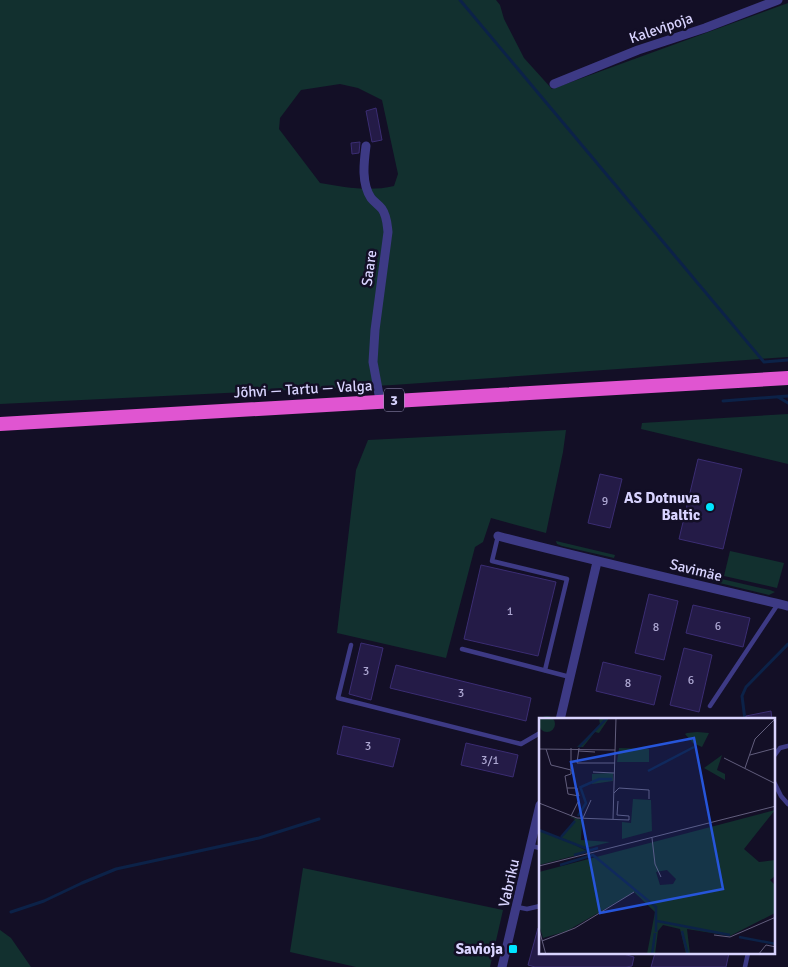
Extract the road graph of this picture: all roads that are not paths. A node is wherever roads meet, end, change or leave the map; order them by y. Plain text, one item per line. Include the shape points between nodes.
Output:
1 (778, 0) edge
2 (554, 84) dead end
3 (366, 146) dead end
4 (788, 378) edge
5 (380, 400) junction
6 (0, 424) edge
7 (498, 536) joint
8 (597, 562) junction
9 (778, 604) junction
10 (788, 606) edge
11 (351, 645) dead end
12 (462, 649) dead end
13 (545, 670) junction
14 (570, 677) junction
15 (710, 706) dead end
16 (560, 718) edge
17 (539, 734) edge
18 (788, 746) edge
19 (776, 753) edge
20 (776, 786) edge
21 (788, 804) edge
22 (539, 816) edge
23 (536, 847) edge
24 (539, 906) edge
25 (517, 907) junction
26 (748, 954) edge
27 (502, 967) edge
28 (745, 967) edge

1 - 2 street, Kalevipoja
3 - 5 street, Saare via 366,188 387,219 388,232 373,362
4 - 5 highway, Jõhvi — Tartu — Valga / 3
5 - 6 highway, Jõhvi — Tartu — Valga / 3
7 - 8 street, Savimäe
7 - 13 lane via 492,561 567,579
8 - 9 street, Savimäe
8 - 14 street
9 - 10 street, Savimäe
9 - 15 lane
11 - 17 lane via 338,698 521,744
12 - 13 lane
13 - 14 lane
14 - 16 street
18 - 19 lane
20 - 21 lane
22 - 23 street, Vabriku
23 - 25 street, Vabriku
24 - 25 lane
25 - 27 street, Vabriku
26 - 28 lane

